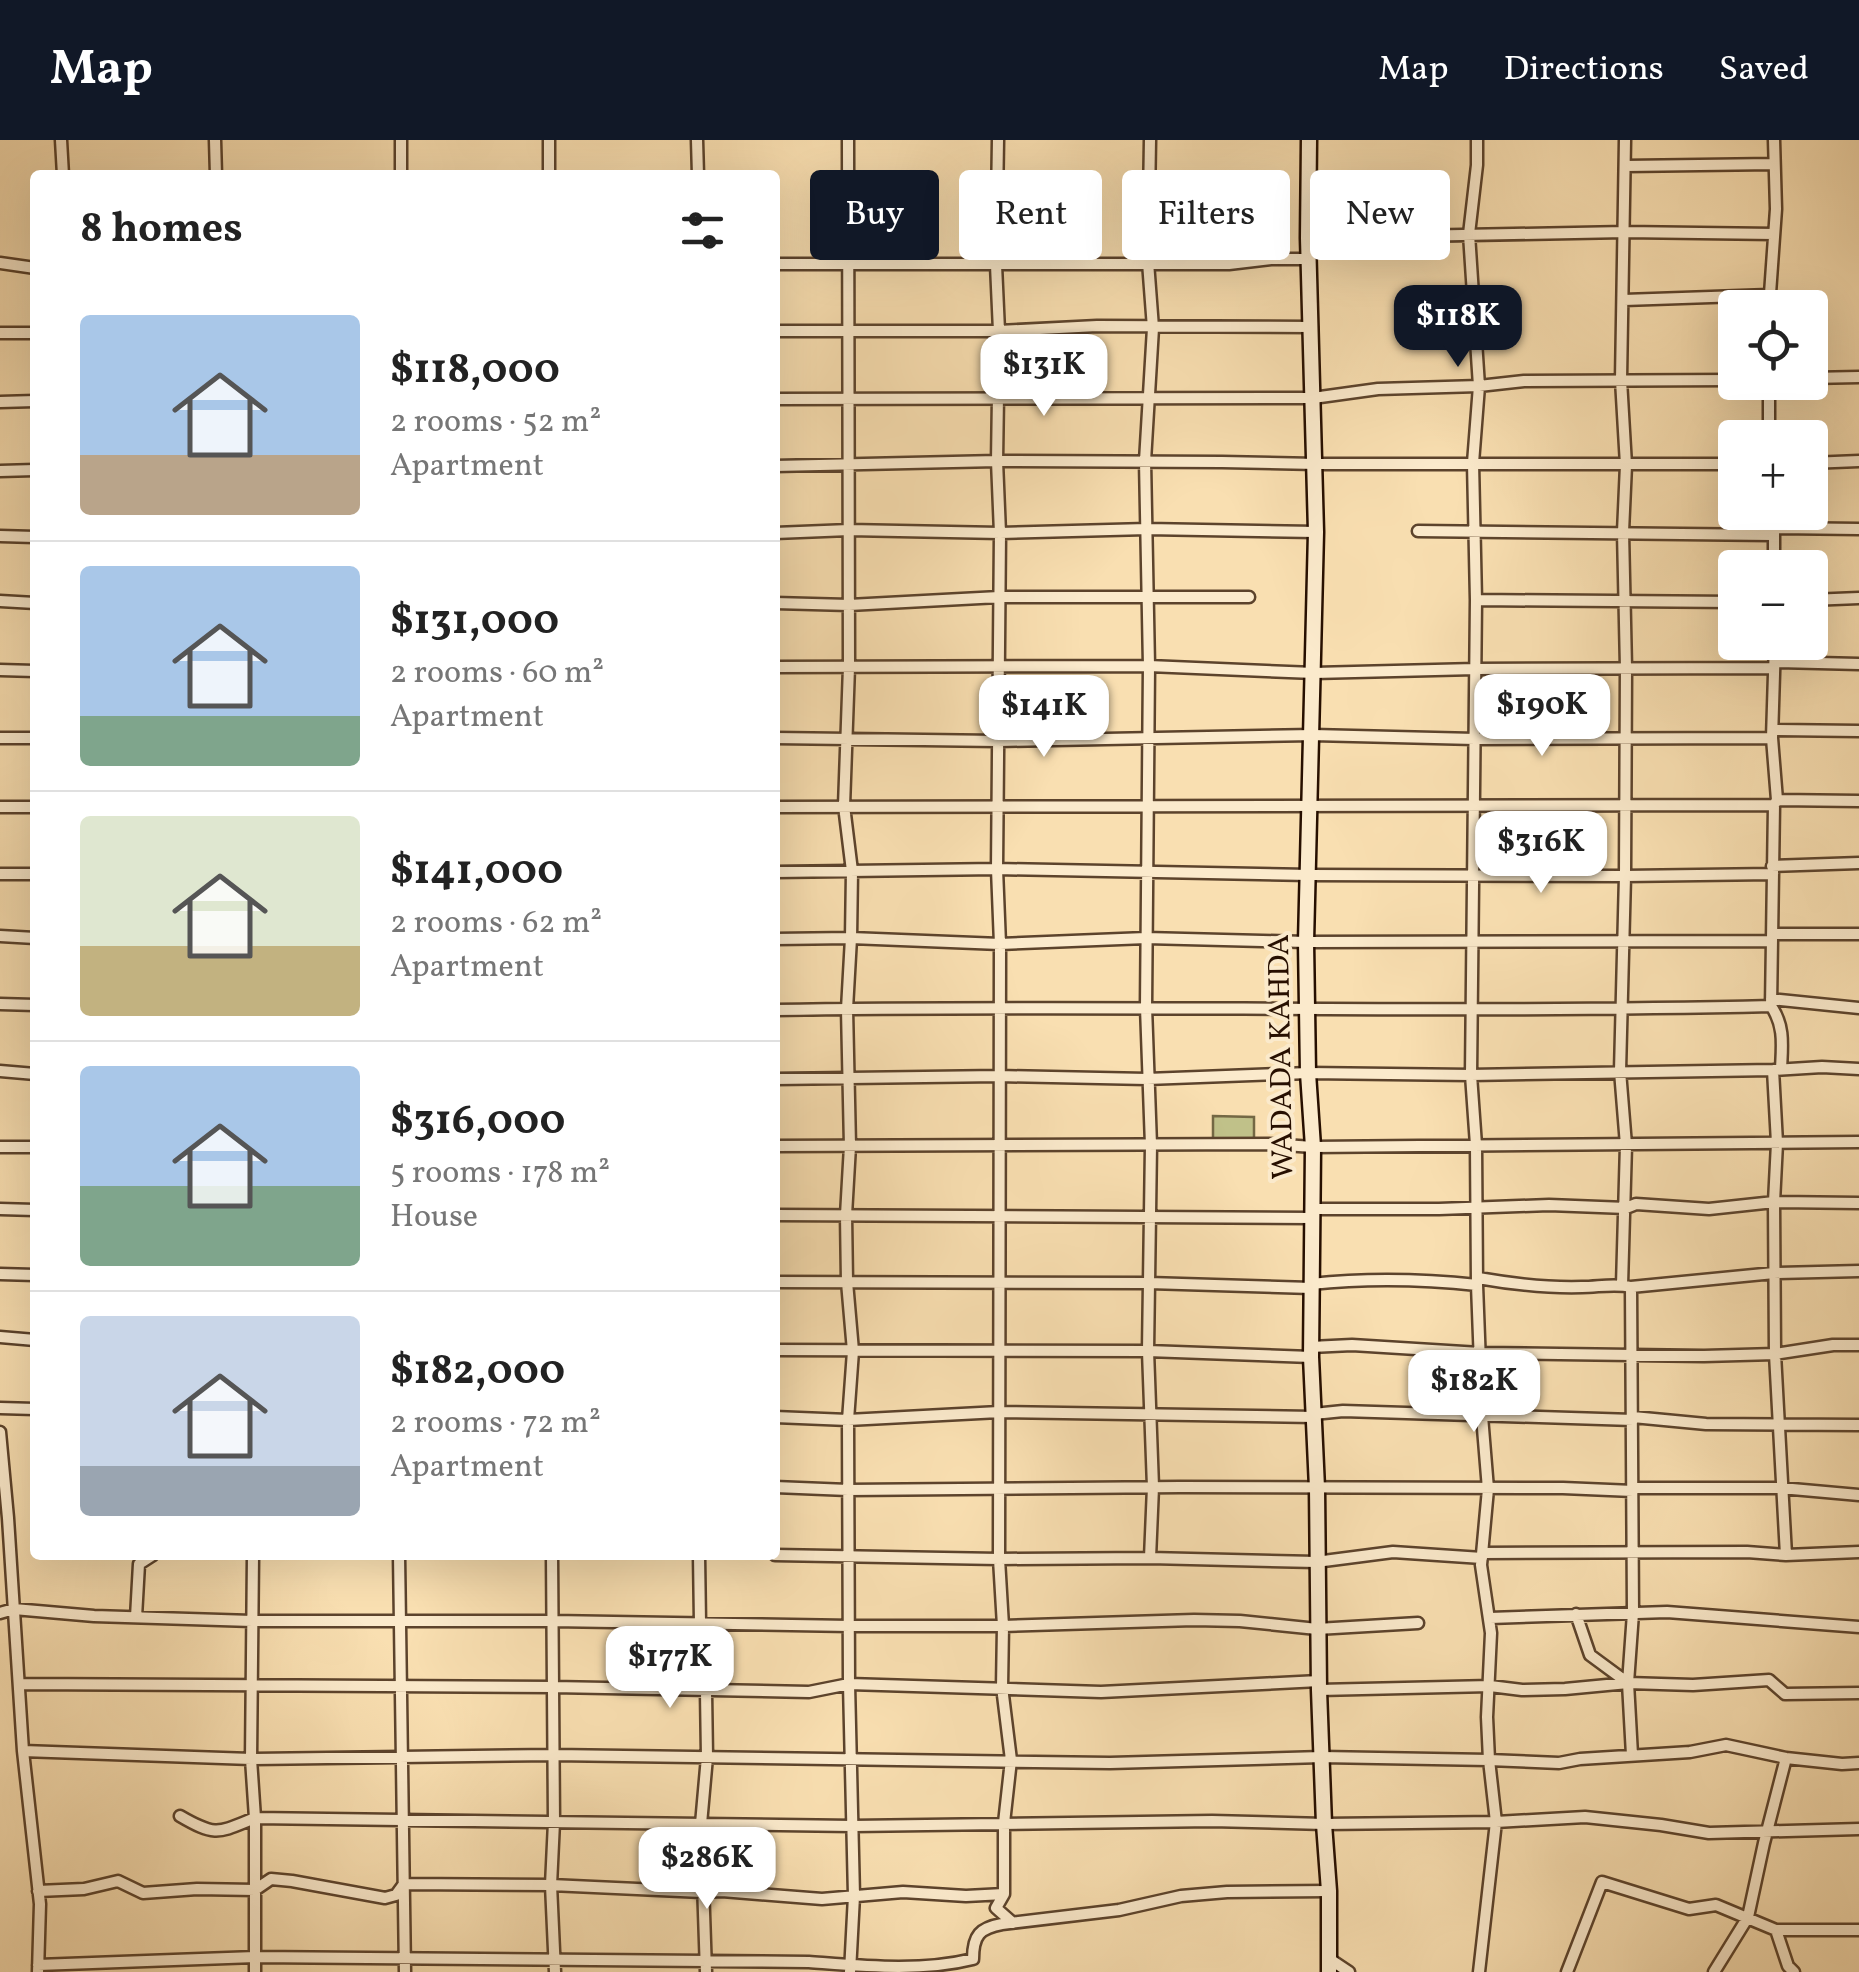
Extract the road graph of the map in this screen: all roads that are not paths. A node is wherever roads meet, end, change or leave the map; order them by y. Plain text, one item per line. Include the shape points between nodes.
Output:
1 (61, 140) edge
2 (214, 140) edge
3 (400, 140) edge
4 (549, 140) edge
5 (697, 140) edge
6 (848, 140) edge
7 (998, 140) edge
8 (1150, 140) edge
9 (1309, 140) edge
10 (1477, 140) edge
11 (1625, 140) edge
12 (1774, 140) edge
13 (1773, 164) junction
14 (1626, 166) junction
15 (63, 170) edge
16 (216, 170) edge
17 (401, 170) edge
18 (549, 170) edge
19 (698, 170) edge
20 (1625, 232) junction
21 (1470, 234) junction
22 (1774, 234) junction
23 (1308, 238) junction
24 (1309, 259) junction
25 (1148, 262) junction
26 (0, 263) edge
27 (849, 263) junction
28 (780, 264) edge
29 (996, 264) junction
30 (30, 267) edge
31 (1770, 290) edge
32 (1624, 300) junction
33 (1718, 301) edge
34 (1312, 327) junction
35 (1153, 328) junction
36 (848, 330) junction
37 (780, 331) edge
38 (999, 331) junction
39 (0, 333) edge
40 (30, 333) edge
41 (1859, 376) edge
42 (1828, 377) edge
43 (1621, 380) junction
44 (1718, 380) edge
45 (1479, 386) junction
46 (1149, 397) junction
47 (998, 398) junction
48 (1313, 398) junction
49 (780, 399) edge
50 (849, 399) junction
51 (30, 401) edge
52 (0, 402) edge
53 (997, 461) junction
54 (1146, 461) junction
55 (1859, 462) edge
56 (1473, 463) junction
57 (1828, 463) edge
58 (849, 464) junction
59 (1316, 464) junction
60 (1718, 464) edge
61 (1626, 465) junction
62 (780, 466) edge
63 (0, 470) edge
64 (30, 470) edge
65 (1147, 529) junction
66 (1859, 529) edge
67 (849, 530) junction
68 (1418, 531) dead end
69 (1316, 532) junction
70 (1624, 532) junction
71 (1773, 532) junction
72 (780, 533) edge
73 (1000, 533) junction
74 (1474, 533) junction
75 (0, 536) edge
76 (30, 536) edge
77 (1774, 550) edge
78 (999, 597) junction
79 (1148, 598) junction
80 (1249, 598) dead end
81 (1859, 598) edge
82 (1828, 599) edge
83 (1476, 600) junction
84 (1625, 600) junction
85 (0, 601) edge
86 (1718, 602) edge
87 (30, 603) edge
88 (780, 603) edge
89 (849, 604) junction
90 (1774, 660) edge
91 (1859, 664) edge
92 (1774, 665) junction
93 (1149, 666) junction
94 (780, 667) edge
95 (849, 667) junction
96 (999, 667) junction
97 (1626, 668) junction
98 (1474, 669) junction
99 (0, 670) edge
100 (30, 671) edge
101 (1314, 673) junction
102 (1859, 732) edge
103 (1773, 734) junction
104 (1313, 735) junction
105 (0, 738) edge
106 (30, 738) edge
107 (780, 738) edge
108 (846, 738) junction
109 (1148, 738) junction
110 (1626, 739) junction
111 (1475, 740) junction
112 (998, 741) junction
113 (1859, 801) edge
114 (1775, 803) junction
115 (780, 806) edge
116 (844, 806) junction
117 (998, 806) junction
118 (1148, 806) junction
119 (1311, 806) junction
120 (0, 807) edge
121 (30, 807) edge
122 (1475, 807) junction
123 (1625, 807) junction
124 (1859, 863) edge
125 (997, 868) junction
126 (1772, 869) junction
127 (852, 871) junction
128 (1147, 871) junction
129 (780, 872) edge
130 (0, 874) edge
131 (30, 874) edge
132 (1309, 874) junction
133 (1474, 876) junction
134 (1625, 876) junction
135 (1859, 934) edge
136 (0, 936) edge
137 (30, 938) edge
138 (780, 938) edge
139 (851, 938) junction
140 (1146, 938) junction
141 (1772, 938) junction
142 (1306, 942) junction
143 (1473, 943) junction
144 (1624, 943) junction
145 (1000, 944) junction
146 (1771, 1003) junction
147 (0, 1004) edge
148 (30, 1005) edge
149 (998, 1007) junction
150 (1146, 1007) junction
151 (1859, 1008) edge
152 (847, 1009) junction
153 (1308, 1009) junction
154 (780, 1010) edge
155 (1473, 1010) junction
156 (1622, 1010) junction
157 (1859, 1068) edge
158 (1777, 1070) junction
159 (1620, 1071) junction
160 (0, 1072) edge
161 (1308, 1073) junction
162 (30, 1074) edge
163 (1471, 1075) junction
164 (999, 1076) junction
165 (1148, 1078) junction
166 (780, 1079) edge
167 (847, 1079) junction
168 (1859, 1142) edge
169 (1778, 1143) junction
170 (1000, 1145) junction
171 (1151, 1145) junction
172 (1626, 1145) junction
173 (0, 1146) edge
174 (30, 1146) edge
175 (780, 1146) edge
176 (850, 1146) junction
177 (1314, 1146) junction
178 (1476, 1146) junction
179 (1774, 1202) junction
180 (1859, 1202) edge
181 (1476, 1207) junction
182 (1626, 1208) junction
183 (0, 1210) edge
184 (30, 1210) edge
185 (1312, 1213) junction
186 (780, 1215) edge
187 (846, 1215) junction
188 (1000, 1216) junction
189 (1151, 1218) junction
190 (1859, 1271) edge
191 (1774, 1273) junction
192 (0, 1274) edge
193 (30, 1275) edge
194 (1477, 1281) junction
195 (780, 1282) edge
196 (847, 1282) junction
197 (1000, 1283) junction
198 (1149, 1283) junction
199 (1311, 1286) junction
200 (1626, 1286) junction
201 (0, 1337) edge
202 (30, 1340) edge
203 (1859, 1345) edge
204 (780, 1350) edge
205 (852, 1351) junction
206 (999, 1351) junction
207 (1148, 1351) junction
208 (1311, 1352) junction
209 (1480, 1353) junction
210 (1775, 1354) junction
211 (1632, 1356) junction
212 (0, 1408) edge
213 (30, 1409) edge
214 (1000, 1412) junction
215 (1149, 1412) junction
216 (1314, 1415) junction
217 (1482, 1416) junction
218 (780, 1418) edge
219 (1633, 1418) junction
220 (848, 1420) junction
221 (1778, 1424) junction
222 (1859, 1425) edge
223 (0, 1432) edge
224 (1152, 1486) junction
225 (780, 1487) edge
226 (1317, 1488) junction
227 (1781, 1488) junction
228 (1000, 1489) junction
229 (1488, 1489) junction
230 (848, 1490) junction
231 (1632, 1490) junction
232 (1859, 1494) edge
233 (1632, 1552) junction
234 (1859, 1552) edge
235 (780, 1555) edge
236 (848, 1555) junction
237 (1483, 1556) junction
238 (1786, 1556) junction
239 (1150, 1558) junction
240 (1000, 1559) junction
241 (146, 1560) edge
242 (253, 1560) edge
243 (400, 1560) edge
244 (552, 1560) edge
245 (699, 1560) edge
246 (1316, 1562) junction
247 (14, 1610) junction
248 (0, 1613) edge
249 (1633, 1613) junction
250 (1576, 1614) junction
251 (136, 1618) junction
252 (1490, 1618) junction
253 (400, 1620) junction
254 (252, 1621) junction
255 (553, 1621) junction
256 (700, 1623) junction
257 (1418, 1623) dead end
258 (850, 1626) junction
259 (1003, 1626) junction
260 (1859, 1627) edge
261 (1317, 1628) junction
262 (1628, 1683) junction
263 (20, 1684) junction
264 (849, 1684) junction
265 (1319, 1685) junction
266 (1490, 1686) junction
267 (251, 1687) junction
268 (401, 1687) junction
269 (1002, 1687) junction
270 (553, 1688) junction
271 (706, 1692) junction
272 (1859, 1693) edge
273 (23, 1751) junction
274 (1632, 1754) junction
275 (554, 1755) junction
276 (402, 1756) junction
277 (707, 1757) junction
278 (1322, 1757) junction
279 (1786, 1758) junction
280 (251, 1759) junction
281 (853, 1760) junction
282 (1011, 1760) junction
283 (1489, 1760) junction
284 (1859, 1763) edge
285 (180, 1816) dead end
286 (254, 1818) junction
287 (403, 1820) junction
288 (554, 1822) junction
289 (1496, 1822) junction
290 (1004, 1823) junction
291 (701, 1824) junction
292 (1324, 1824) junction
293 (853, 1826) junction
294 (1859, 1829) edge
295 (1767, 1830) junction
296 (404, 1884) junction
297 (551, 1884) junction
298 (255, 1890) junction
299 (38, 1891) junction
300 (1329, 1891) junction
301 (702, 1892) junction
302 (1004, 1894) junction
303 (854, 1896) junction
304 (1748, 1917) junction
305 (1013, 1923) junction
306 (1776, 1930) junction
307 (1859, 1930) edge
308 (255, 1957) junction
309 (404, 1958) junction
310 (1329, 1965) edge
311 (555, 1966) edge
312 (706, 1967) edge
313 (38, 1968) edge
314 (850, 1968) edge
315 (255, 1972) edge
316 (405, 1972) edge
317 (1349, 1972) edge
318 (1479, 1972) edge
319 (1567, 1972) edge
320 (1714, 1972) edge
321 (1794, 1972) edge

1 - 15 street
2 - 16 street
3 - 17 street
4 - 18 street
5 - 19 street
6 - 27 street
7 - 29 street
8 - 25 street
9 - 23 main road, WADADA KAHDA
10 - 21 street
11 - 14 street
12 - 13 street
13 - 14 street
13 - 22 street
14 - 20 street
20 - 21 street
20 - 22 street
20 - 32 street
21 - 23 street
21 - 45 street
22 - 31 street
23 - 24 main road, WADADA KAHDA
24 - 25 street
24 - 34 main road, WADADA KAHDA
25 - 29 street
25 - 35 street
26 - 30 street
27 - 28 street
27 - 29 street
27 - 36 street
29 - 38 street
32 - 33 street
32 - 43 street
34 - 35 street
34 - 48 main road, WADADA KAHDA
35 - 38 street
35 - 46 street
36 - 37 street
36 - 38 street
36 - 50 street
38 - 47 street
39 - 40 street
41 - 42 street
43 - 44 street
43 - 45 street
43 - 61 street
45 - 48 street
45 - 56 street
46 - 47 street
46 - 48 street
46 - 54 street
47 - 50 street
47 - 53 street
48 - 59 main road, WADADA KAHDA
49 - 50 street
50 - 58 street
51 - 52 street
53 - 54 street
53 - 58 street
53 - 73 street
54 - 59 street
54 - 65 street
55 - 57 street
56 - 59 street
56 - 61 street
56 - 74 street
58 - 62 street
58 - 67 street
59 - 69 main road, WADADA KAHDA
60 - 61 street
61 - 70 street
63 - 64 street
65 - 69 street
65 - 73 street
65 - 79 street
66 - 71 street
67 - 72 street
67 - 73 street
67 - 89 street
68 - 74 street
69 - 101 main road, WADADA KAHDA
70 - 71 street
70 - 74 street
70 - 84 street
71 - 77 street
73 - 78 street
74 - 83 street
75 - 76 street
78 - 79 street
78 - 89 street
78 - 96 street
79 - 80 street
79 - 93 street
81 - 82 street
83 - 84 street
83 - 98 street
84 - 86 street
84 - 97 street
85 - 87 street
88 - 89 street
89 - 95 street
90 - 92 street
91 - 92 street
92 - 97 street
92 - 103 street
93 - 96 street
93 - 101 street
93 - 109 street
94 - 95 street
95 - 96 street
95 - 108 street
96 - 112 street
97 - 98 street
97 - 110 street
98 - 101 street
98 - 111 street
99 - 100 street
101 - 104 main road, WADADA KAHDA
102 - 103 street
103 - 110 street
103 - 114 street
104 - 109 street
104 - 111 street
104 - 119 main road, WADADA KAHDA
105 - 106 street
107 - 108 street
108 - 112 street
108 - 116 street
109 - 112 street
109 - 118 street
110 - 111 street
110 - 123 street
111 - 122 street
112 - 117 street
113 - 114 street
114 - 123 street
114 - 126 street
115 - 116 street
116 - 117 street
116 - 127 street
117 - 118 street
117 - 125 street
118 - 119 street
118 - 128 street
119 - 122 street
119 - 132 main road, WADADA KAHDA
120 - 121 street
122 - 123 street
122 - 133 street
123 - 134 street
124 - 126 street
125 - 127 street
125 - 128 street
125 - 145 street
126 - 134 street
126 - 141 street
127 - 129 street
127 - 139 street
128 - 132 street
128 - 140 street
130 - 131 street
132 - 133 street
132 - 142 main road, WADADA KAHDA
133 - 134 street
133 - 143 street
134 - 144 street
135 - 141 street
136 - 137 street
138 - 139 street
139 - 145 street
139 - 152 street
140 - 142 street
140 - 145 street
140 - 150 street
141 - 144 street
141 - 146 street
142 - 143 street
142 - 153 main road, WADADA KAHDA
143 - 144 street
143 - 155 street
144 - 156 street
145 - 149 street
146 - 151 street
146 - 156 street
146 - 158 street via 1782,1028
147 - 148 street
149 - 150 street
149 - 152 street
149 - 164 street
150 - 153 street
150 - 165 street
152 - 154 street
152 - 167 street
153 - 155 street
153 - 161 main road, WADADA KAHDA
155 - 156 street
155 - 163 street
156 - 159 street
157 - 158 street
158 - 159 street
158 - 169 street
159 - 163 street
159 - 172 street
160 - 162 street
161 - 163 street
161 - 165 street
161 - 177 main road, WADADA KAHDA
163 - 178 street
164 - 165 street
164 - 167 street
164 - 170 street
165 - 171 street
166 - 167 street
167 - 176 street
168 - 169 street
169 - 172 street
169 - 179 street
170 - 171 street
170 - 176 street
170 - 188 street
171 - 177 street
171 - 189 street
172 - 178 street
172 - 182 street
173 - 174 street
175 - 176 street
176 - 187 street
177 - 178 street
177 - 185 main road, WADADA KAHDA
178 - 181 street
179 - 180 street
179 - 182 street
179 - 191 street
181 - 182 street
181 - 185 street
181 - 194 street
182 - 200 street
183 - 184 street
185 - 189 street
185 - 199 main road, WADADA KAHDA
186 - 187 street
187 - 188 street
187 - 196 street
188 - 189 street
188 - 197 street
189 - 198 street
190 - 191 street
191 - 200 street
191 - 210 street
192 - 193 street
194 - 199 street
194 - 200 street
194 - 209 street
195 - 196 street
196 - 197 street
196 - 205 street
197 - 198 street
197 - 206 street
198 - 199 street
198 - 207 street
199 - 208 main road, WADADA KAHDA
200 - 211 street
201 - 202 street
203 - 210 street
204 - 205 street
205 - 206 street
205 - 220 street
206 - 207 street
206 - 214 street
207 - 208 street
207 - 215 street
208 - 209 street via 1352,1345
208 - 216 main road, WADADA KAHDA
209 - 211 street
209 - 217 street
210 - 211 street
210 - 221 street
211 - 219 street
212 - 213 street
214 - 215 street
214 - 220 street
214 - 228 street
215 - 216 street
215 - 224 street
216 - 217 street
216 - 226 main road, WADADA KAHDA
217 - 219 street
217 - 229 street
218 - 220 street
219 - 221 street
219 - 231 street
220 - 230 street
221 - 222 street
221 - 227 street
223 - 247 street
224 - 226 street
224 - 228 street
224 - 239 street
225 - 230 street
226 - 229 street
226 - 246 main road, WADADA KAHDA
227 - 231 street
227 - 232 street
227 - 238 street
228 - 230 street
228 - 240 street
229 - 231 street
229 - 237 street
230 - 236 street
231 - 233 street
233 - 237 street
233 - 238 street
233 - 249 street
234 - 238 street
235 - 236 street
236 - 240 street
236 - 258 street
237 - 246 street via 1393,1552
237 - 252 street
239 - 240 street
239 - 246 street
240 - 259 street
241 - 251 street via 139,1564
242 - 254 street
243 - 253 street
244 - 255 street
245 - 256 street
246 - 261 main road, WADADA KAHDA
247 - 248 street
247 - 251 street
247 - 263 street
249 - 250 street
249 - 260 street
249 - 262 street
250 - 252 street
250 - 262 street via 1590,1654
251 - 254 street
252 - 266 street
253 - 254 street
253 - 255 street
253 - 268 street
254 - 267 street
255 - 256 street
255 - 270 street
256 - 258 street
256 - 271 street
257 - 261 street
258 - 259 street
258 - 264 street
259 - 261 street via 1209,1620
259 - 269 street
261 - 265 main road, WADADA KAHDA
262 - 266 street
262 - 272 street via 1769,1680 1785,1694
262 - 274 street
263 - 267 street
263 - 273 street
264 - 269 street
264 - 271 street via 809,1692
264 - 281 street
265 - 266 street
265 - 269 street via 1101,1692
265 - 278 main road, WADADA KAHDA
266 - 283 street
267 - 268 street
267 - 280 street
268 - 270 street
268 - 276 street
269 - 282 street
270 - 271 street
270 - 275 street
271 - 277 street
273 - 280 street
273 - 299 street
274 - 279 street via 1726,1745
274 - 283 street via 1559,1763
275 - 276 street
275 - 277 street
275 - 288 street
276 - 280 street
276 - 287 street
277 - 281 street
277 - 291 street
278 - 282 street
278 - 283 street
278 - 292 main road, WADADA KAHDA
279 - 284 street
279 - 295 street
280 - 286 street
281 - 282 street
281 - 293 street
282 - 290 street
283 - 289 street
285 - 286 street via 219,1832
286 - 287 street
286 - 298 street
287 - 288 street
287 - 296 street
288 - 291 street
288 - 297 street
289 - 292 street
289 - 295 street via 1585,1818 1709,1832
289 - 318 street
290 - 292 street
290 - 293 street
290 - 302 street
291 - 293 street
291 - 301 street
292 - 300 main road, WADADA KAHDA
293 - 303 street
294 - 295 street
295 - 304 street
296 - 297 street
296 - 298 street via 385,1898 292,1880 270,1879
296 - 309 street
297 - 301 street
297 - 311 street
298 - 299 street via 142,1892 118,1881
298 - 308 street
299 - 313 street
300 - 305 street via 1181,1896
300 - 310 main road, WADADA KAHDA
301 - 303 street
301 - 312 street
302 - 303 street
302 - 305 street via 996,1908
303 - 314 street
304 - 306 street
304 - 319 street via 1716,1905 1688,1909 1602,1882
304 - 320 street
305 - 314 street via 985,1927 973,1958 954,1964
306 - 307 street
306 - 321 street
308 - 309 street
308 - 313 street
308 - 315 street
309 - 311 street
309 - 316 street
310 - 317 street
311 - 312 street
312 - 314 street via 809,1962

